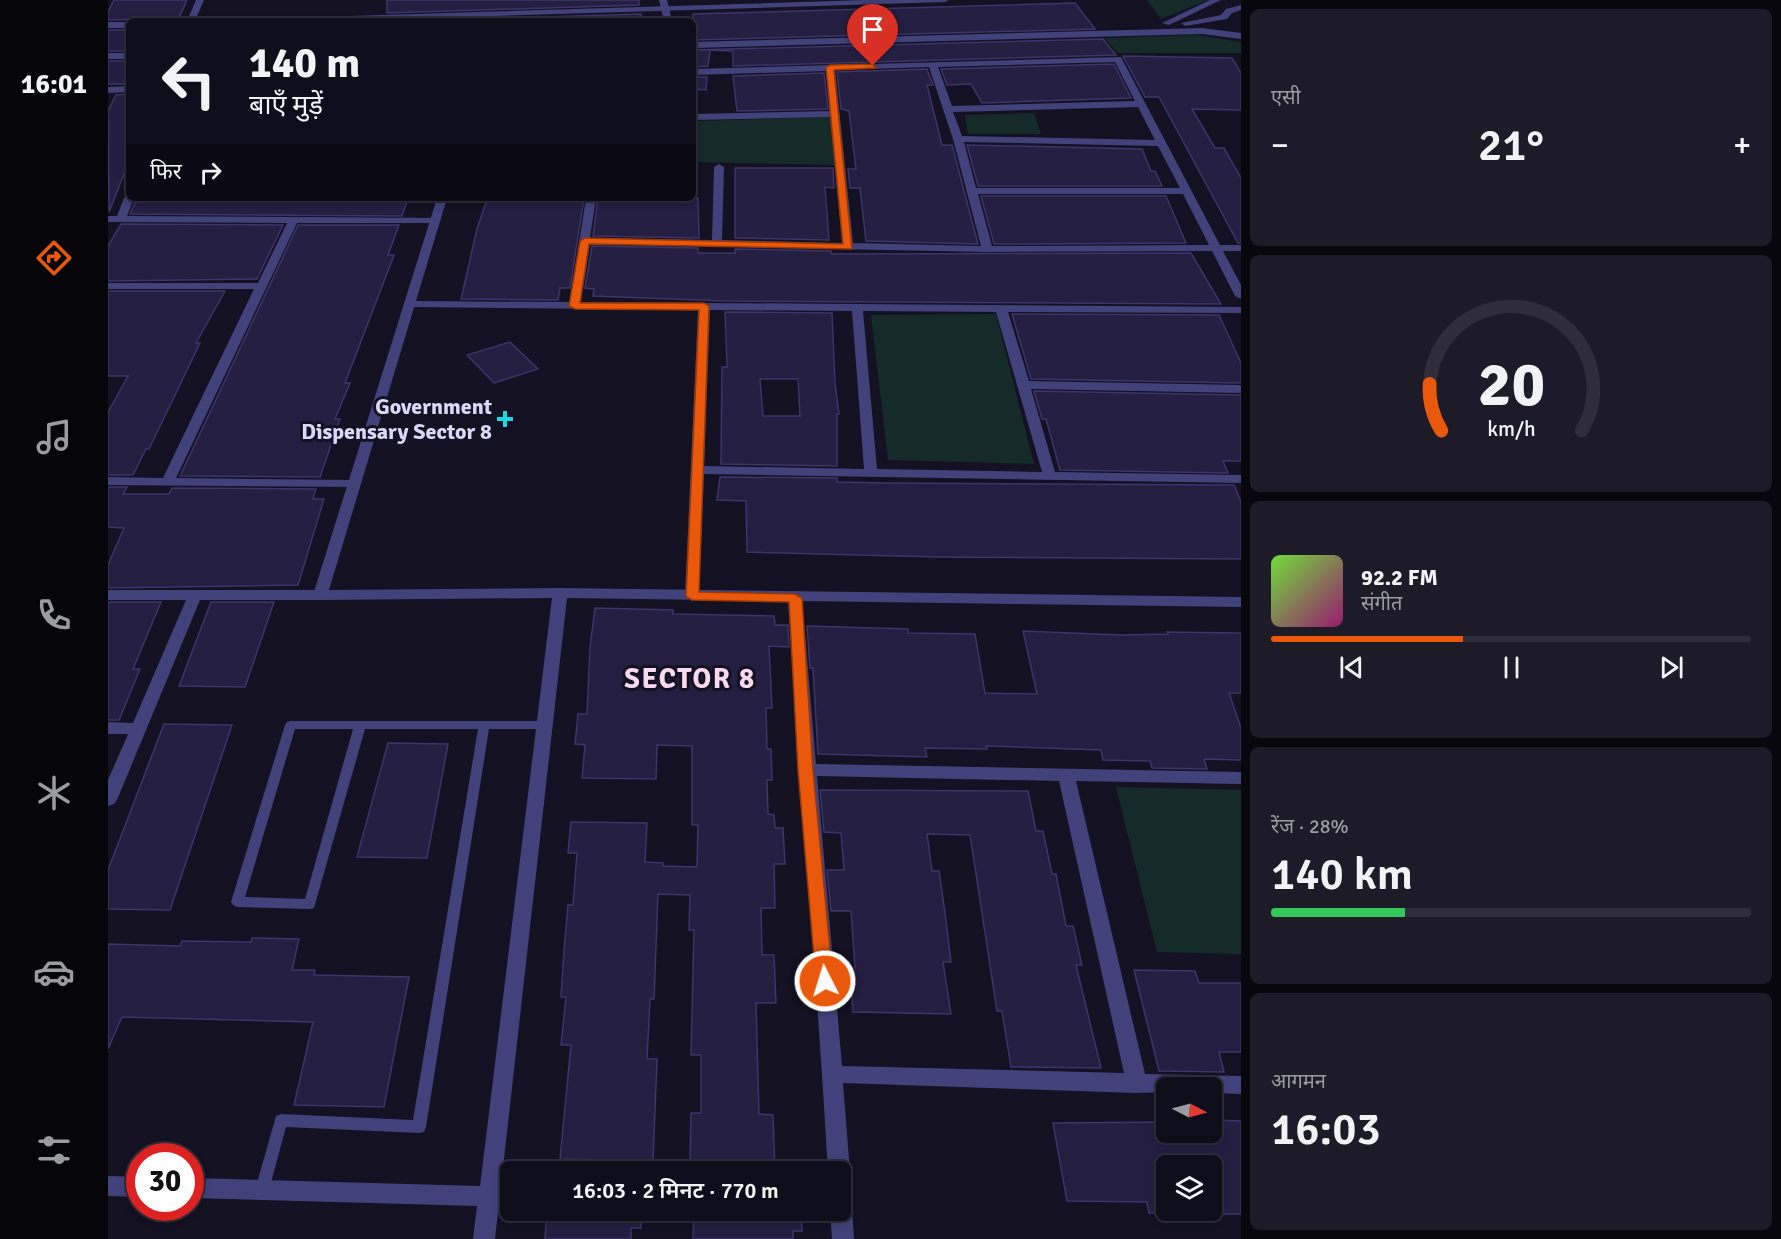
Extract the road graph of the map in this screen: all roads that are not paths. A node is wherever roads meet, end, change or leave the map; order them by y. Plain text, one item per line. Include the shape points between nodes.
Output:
1 (200, 0) edge
2 (544, 0) edge
3 (945, 0) edge
4 (1217, 0) edge
5 (856, 1) edge
6 (664, 4) edge
7 (1241, 7) edge
8 (545, 12) junction
9 (1224, 17) junction
10 (192, 18) edge
11 (350, 18) edge
12 (1166, 23) junction
13 (126, 25) edge
14 (108, 26) edge
15 (1241, 36) edge
16 (696, 39) edge
17 (696, 45) edge
18 (108, 56) edge
19 (126, 56) edge
20 (108, 62) edge
21 (126, 62) edge
22 (933, 65) junction
23 (830, 67) junction
24 (696, 72) edge
25 (126, 89) edge
26 (108, 90) edge
27 (1141, 104) junction
28 (948, 109) junction
29 (836, 114) junction
30 (696, 117) edge
31 (958, 139) junction
32 (1161, 143) junction
33 (719, 167) dead end
34 (972, 191) junction
35 (1187, 191) junction
36 (128, 201) edge
37 (441, 201) edge
38 (591, 201) edge
39 (108, 219) edge
40 (121, 219) junction
41 (294, 219) junction
42 (436, 220) junction
43 (585, 241) junction
44 (717, 243) junction
45 (848, 247) junction
46 (1216, 248) junction
47 (1241, 248) edge
48 (987, 249) junction
49 (108, 286) edge
50 (262, 286) junction
51 (1241, 296) edge
52 (410, 304) junction
53 (575, 306) junction
54 (704, 306) junction
55 (857, 307) junction
56 (1001, 308) junction
57 (1241, 310) edge
58 (1023, 385) junction
59 (1241, 389) edge
60 (698, 470) junction
61 (871, 473) junction
62 (1050, 476) junction
63 (1241, 480) edge
64 (108, 481) edge
65 (168, 481) junction
66 (354, 484) junction
67 (560, 594) junction
68 (108, 595) edge
69 (195, 595) junction
70 (320, 595) junction
71 (692, 596) junction
72 (795, 598) junction
73 (1241, 602) edge
74 (360, 725) junction
75 (484, 725) junction
76 (544, 725) junction
77 (108, 728) edge
78 (138, 729) junction
79 (806, 770) junction
80 (1066, 774) junction
81 (1241, 778) edge
82 (108, 800) edge
83 (833, 1074) junction
84 (1137, 1084) junction
85 (1241, 1085) edge
86 (838, 1161) edge
87 (108, 1186) edge
88 (126, 1187) edge
89 (204, 1188) edge
90 (262, 1190) junction
91 (488, 1196) junction
92 (842, 1221) edge
93 (484, 1239) edge
94 (843, 1239) edge

1 - 10 street
2 - 8 street
3 - 5 street
4 - 12 street
5 - 6 street
6 - 8 street
7 - 9 street via 1228,11
8 - 11 street
9 - 12 street
9 - 15 street via 1228,27
12 - 16 street
13 - 14 street
15 - 17 street via 1202,31
18 - 19 street
20 - 21 street
22 - 23 street
22 - 27 street via 1118,59
22 - 28 street
23 - 24 street
23 - 29 street
25 - 26 street
27 - 28 street
27 - 32 street
28 - 31 street
29 - 30 street
29 - 45 street
31 - 32 street
31 - 34 street
32 - 35 street
33 - 44 street
34 - 35 street
34 - 48 street
35 - 46 street
36 - 40 street
37 - 42 street
38 - 43 street
39 - 40 street
40 - 41 street
41 - 42 street
41 - 50 street
42 - 52 street
43 - 44 street
43 - 53 street
44 - 45 street
45 - 48 street
46 - 47 street
46 - 48 street
46 - 51 street
49 - 50 street
50 - 65 street
52 - 53 street
52 - 66 street
53 - 54 street
54 - 55 street
54 - 60 street
55 - 56 street
55 - 61 street
56 - 57 street
56 - 58 street
58 - 59 street
58 - 62 street
60 - 61 street
60 - 71 street
61 - 62 street
62 - 63 street
64 - 65 street
65 - 66 street
66 - 70 street
67 - 70 street
67 - 71 street
67 - 76 street
68 - 69 street
69 - 70 street
69 - 78 street
71 - 72 street
72 - 73 street
72 - 79 street
74 - 74 lane via 310,904 237,902 291,725
74 - 75 lane
75 - 76 lane
75 - 90 lane via 419,1127 281,1120
76 - 91 street
77 - 78 street
78 - 82 street
79 - 80 street
79 - 83 street
80 - 81 street
80 - 84 street
83 - 84 street
83 - 86 street
84 - 85 street
87 - 88 street
89 - 90 street
90 - 91 street
91 - 93 street
92 - 94 street

